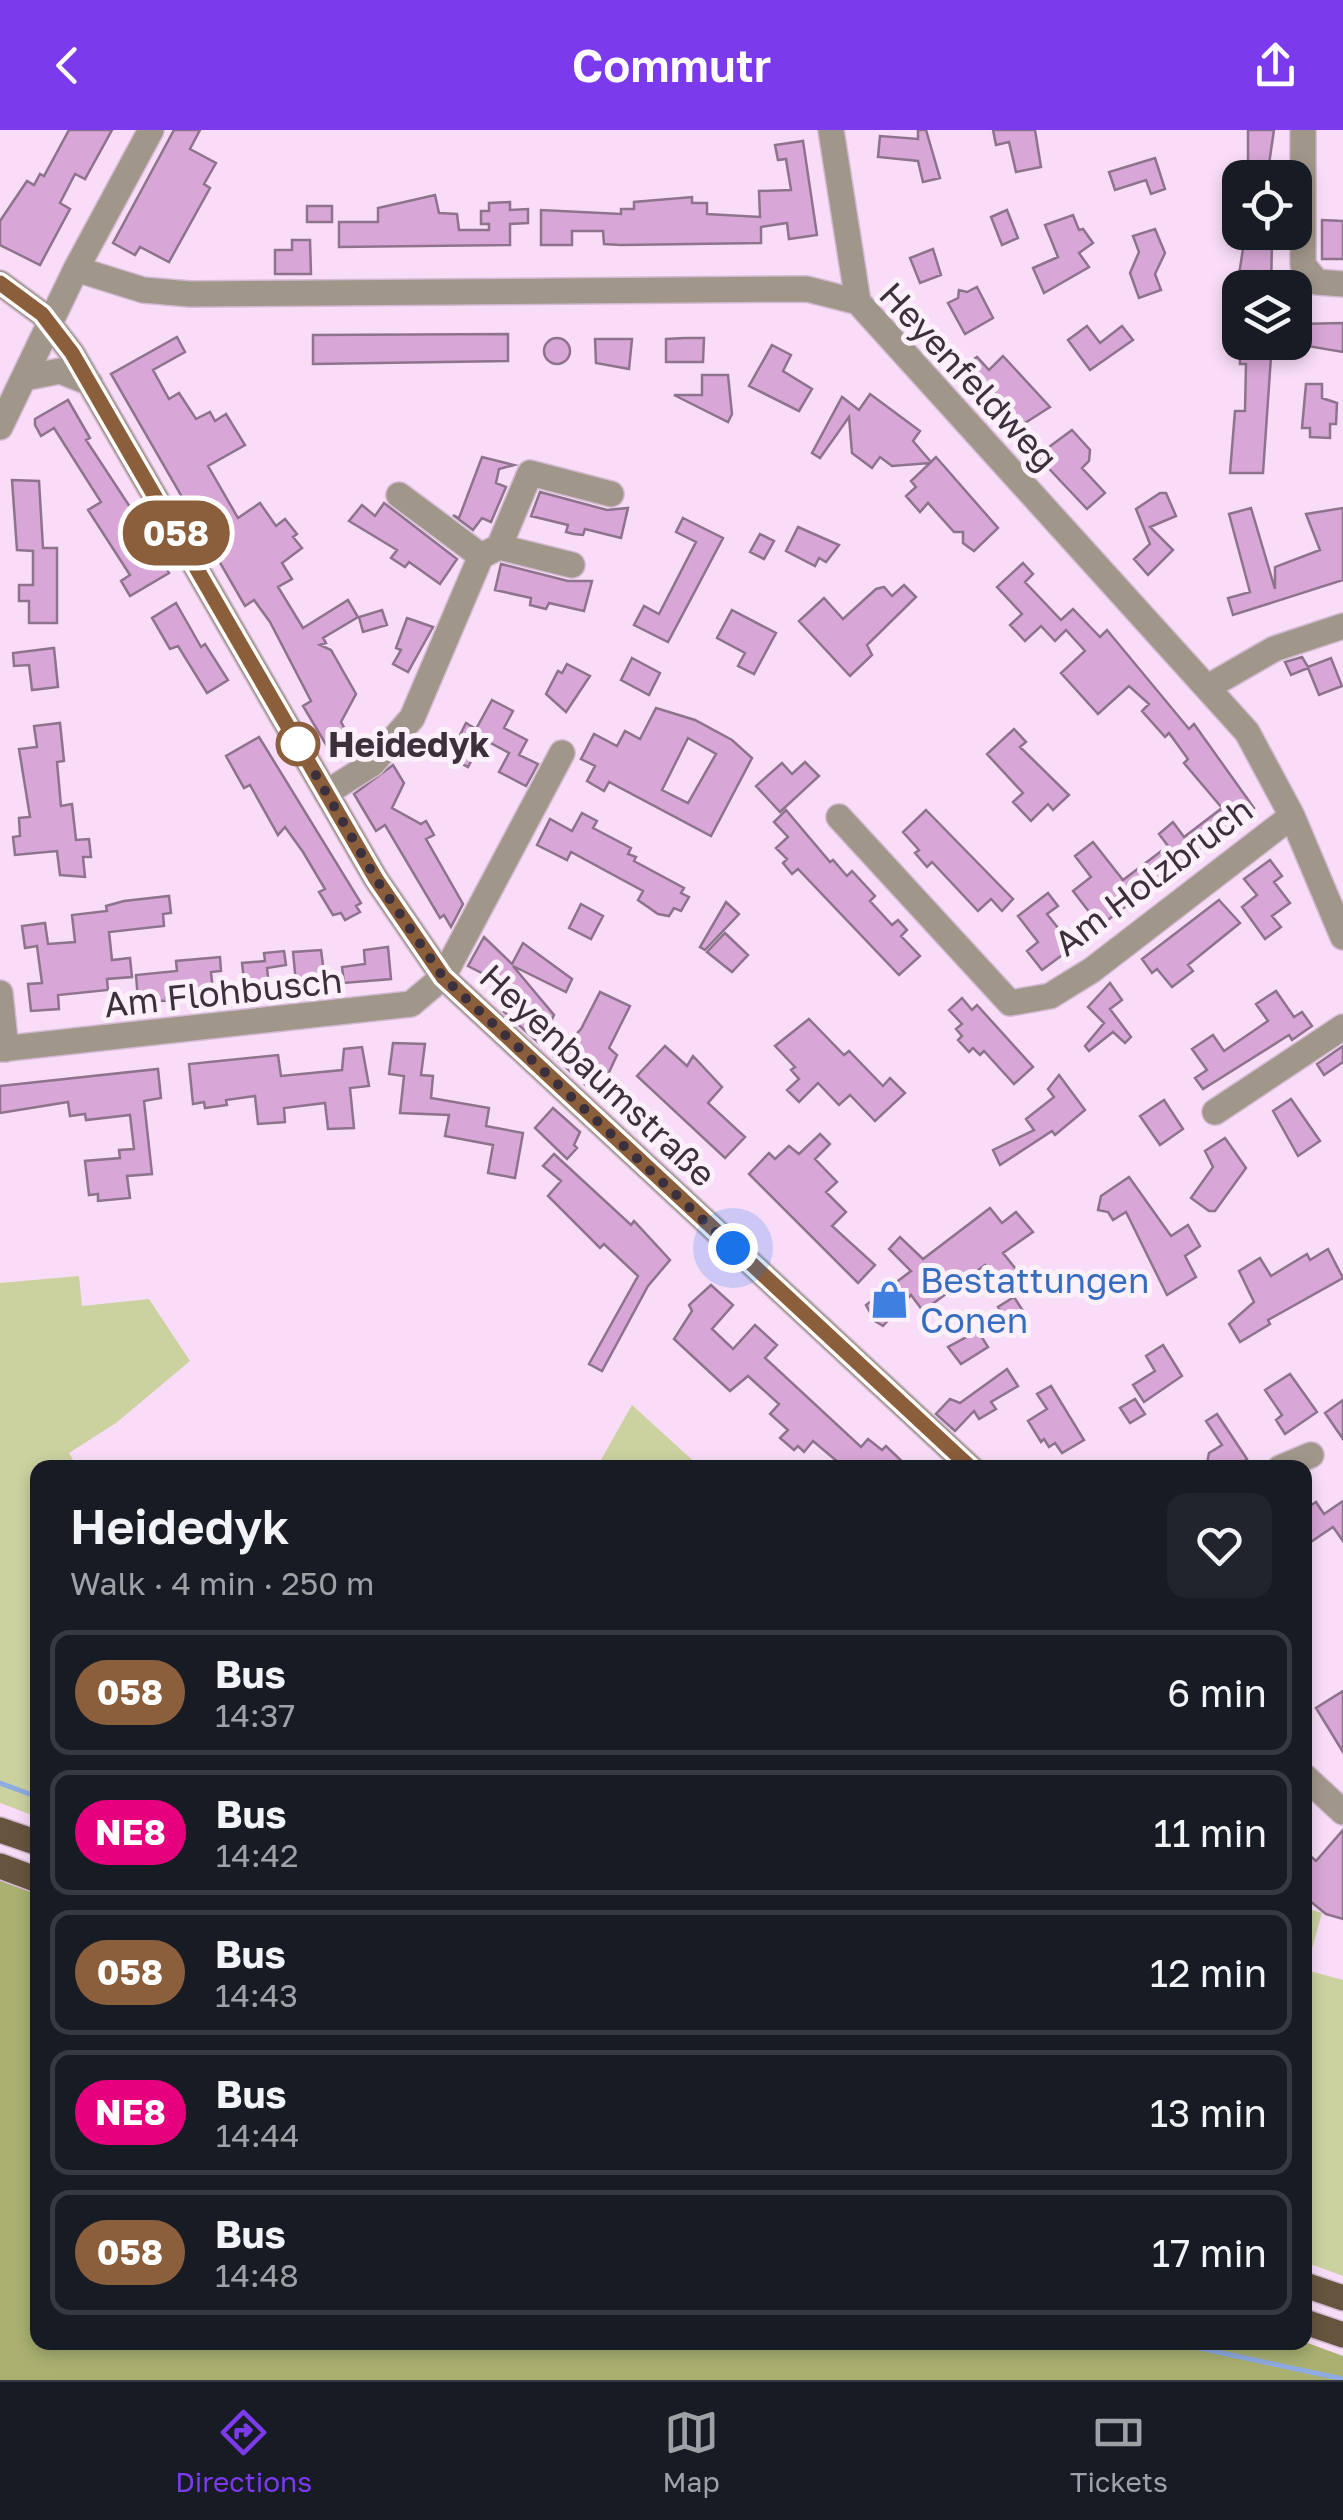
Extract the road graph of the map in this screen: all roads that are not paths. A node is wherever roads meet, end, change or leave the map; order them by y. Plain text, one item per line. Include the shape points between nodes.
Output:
1 (151, 130) edge
2 (831, 130) edge
3 (1303, 130) edge
4 (76, 270) junction
5 (0, 283) edge
6 (1343, 284) edge
7 (858, 302) junction
8 (51, 324) junction
9 (24, 378) junction
10 (90, 384) junction
11 (0, 426) edge
12 (399, 494) dead end
13 (610, 494) dead end
14 (490, 551) junction
15 (572, 565) dead end
16 (1343, 626) edge
17 (1208, 687) junction
18 (562, 754) dead end
19 (326, 793) junction
20 (1292, 816) junction
21 (838, 818) dead end
22 (1343, 937) edge
23 (443, 977) junction
24 (0, 993) edge
25 (1343, 1028) edge
26 (3, 1049) edge
27 (1215, 1112) dead end
28 (1311, 1455) dead end
29 (962, 1460) edge
30 (1299, 1460) edge
31 (1312, 1783) edge
32 (1343, 1812) edge
33 (0, 1830) edge
34 (30, 1840) edge
35 (0, 1866) edge
36 (30, 1877) edge
37 (1312, 2287) edge
38 (1343, 2298) edge
39 (1312, 2324) edge
40 (1343, 2335) edge

1 - 4 street
2 - 7 street
3 - 6 street via 1303,265 1316,282
4 - 7 street, Heyenfeldweg via 143,290 190,294 807,289
4 - 8 street
5 - 8 street, Heyenbaumstraße
7 - 17 street, Heyenfeldweg
8 - 9 street
8 - 10 street, Heyenbaumstraße
9 - 10 street via 60,371
9 - 11 street
10 - 19 street, Heyenbaumstraße
12 - 14 street
13 - 14 street via 530,473
14 - 15 street
14 - 19 street via 412,718 372,764
16 - 17 street via 1274,649
17 - 20 street, Heyenfeldweg via 1247,732
18 - 23 street, Heyenbaumstraße
19 - 23 street, Heyenbaumstraße
20 - 21 street, Am Holzbruch via 1092,970 1050,996 1010,1003
20 - 22 street, Heyenfeldweg
23 - 26 street, Am Flohbusch via 393,1010
23 - 29 street, Heyenbaumstraße
24 - 26 street
25 - 27 street
28 - 30 street
31 - 32 street
33 - 34 main road
35 - 36 main road
37 - 38 main road
39 - 40 main road

